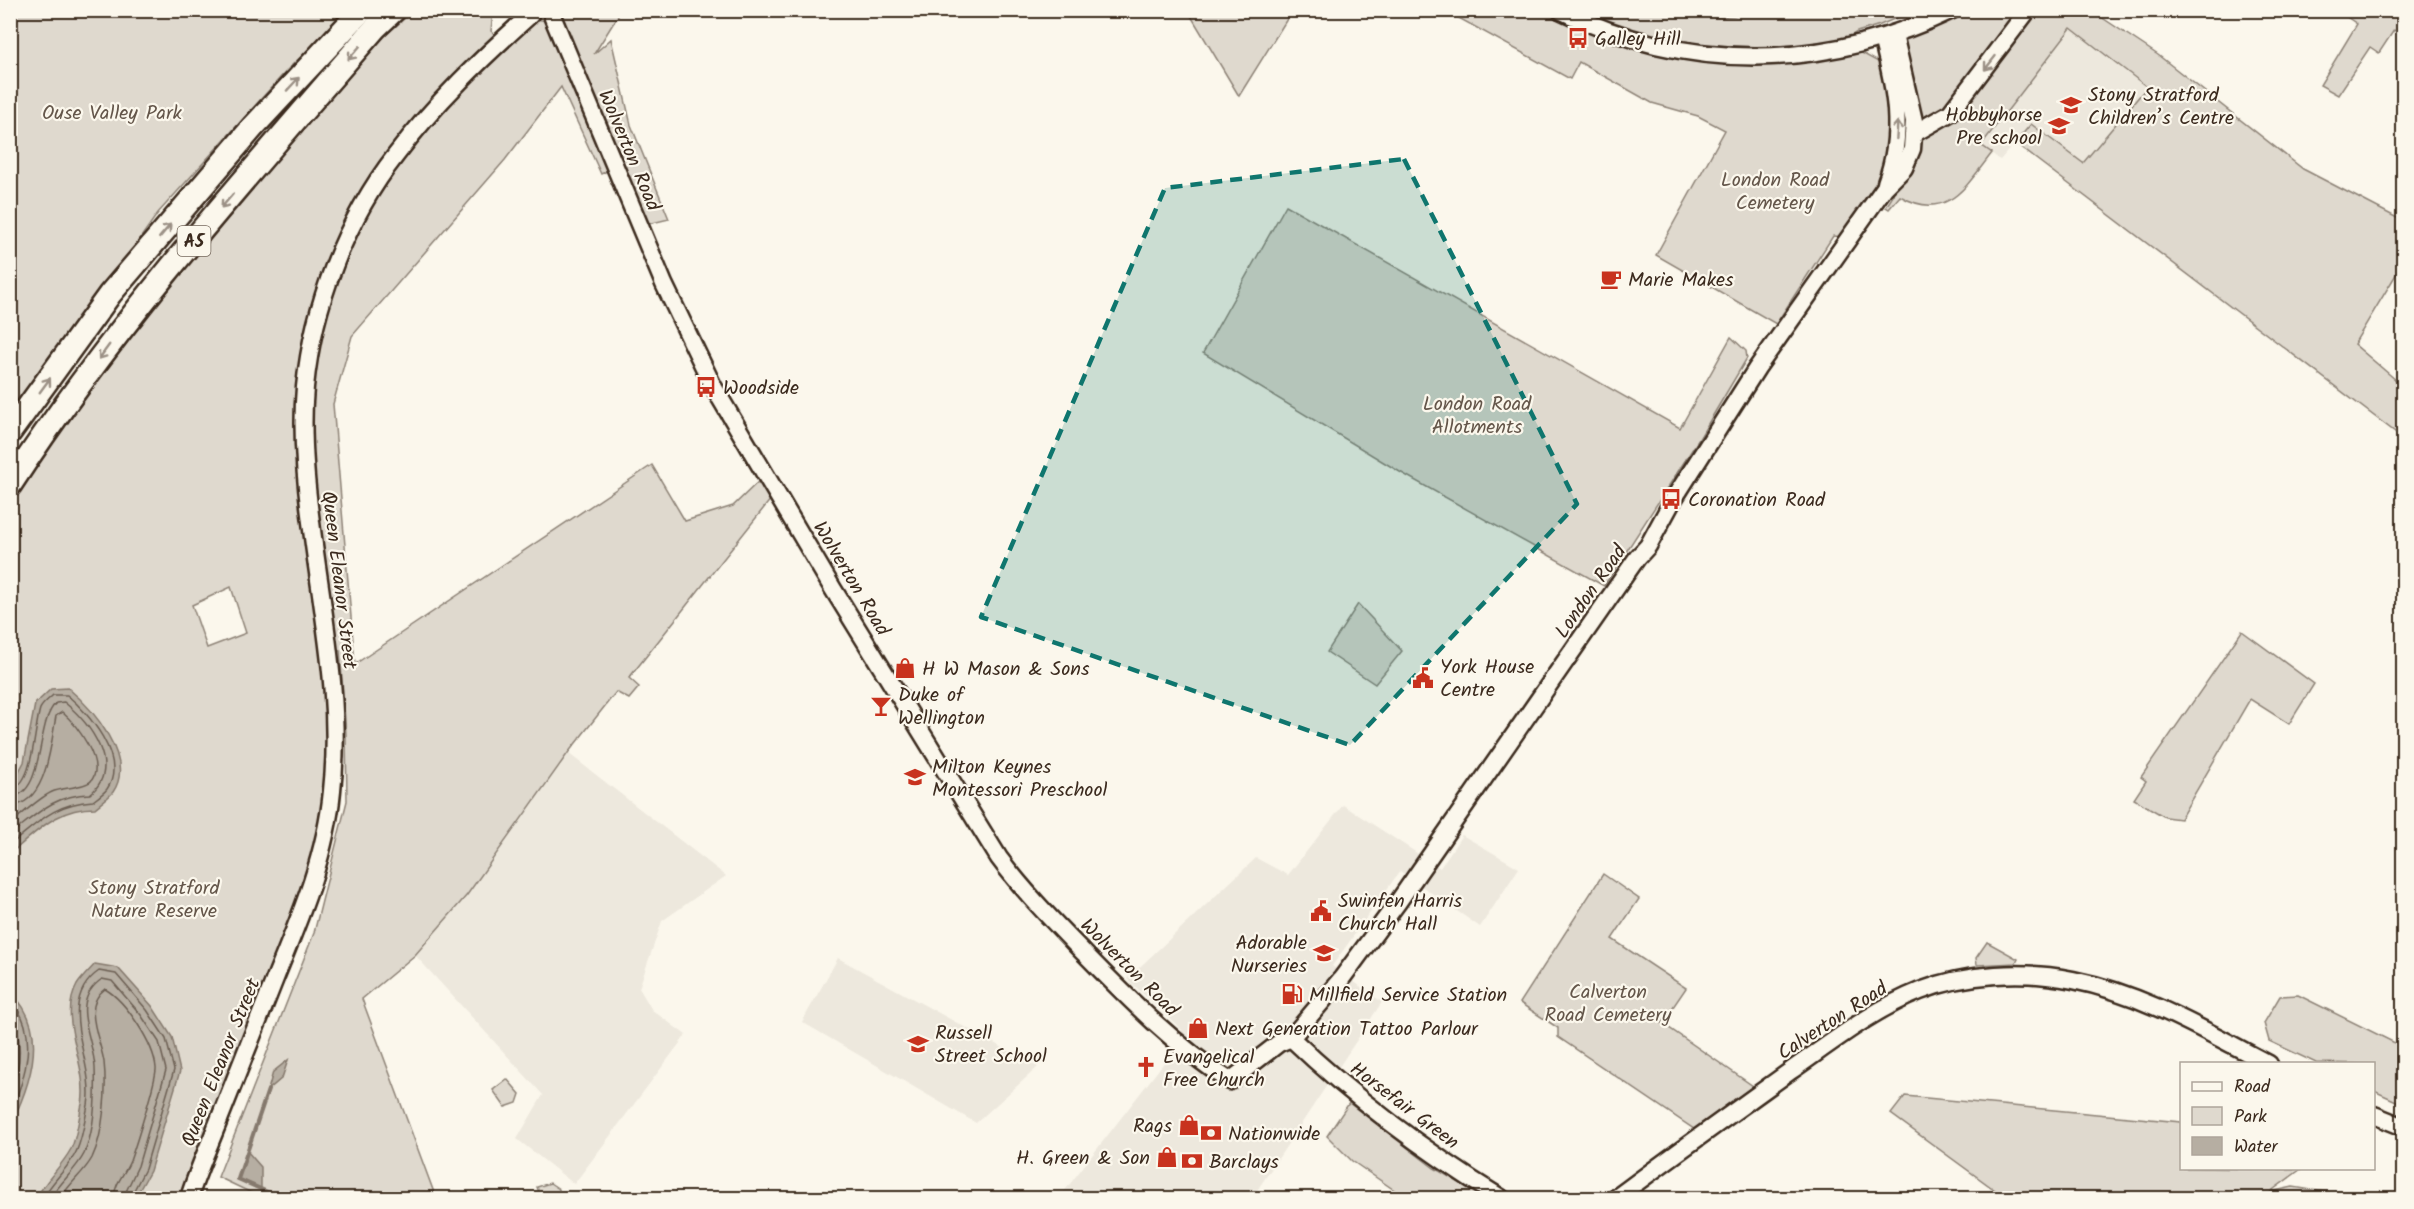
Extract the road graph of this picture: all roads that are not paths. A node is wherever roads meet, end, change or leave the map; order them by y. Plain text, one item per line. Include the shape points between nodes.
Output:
1 (362, 10) edge
2 (394, 10) edge
3 (1560, 10) edge
4 (1952, 10) edge
5 (529, 13) edge
6 (2026, 13) edge
7 (556, 14) edge
8 (1888, 36) junction
9 (1915, 133) junction
10 (1885, 187) junction
11 (10, 432) edge
12 (10, 485) edge
13 (1291, 1038) junction
14 (2265, 1062) edge
15 (1230, 1081) joint
16 (2375, 1116) edge
17 (2403, 1126) edge
18 (189, 1198) edge
19 (1501, 1198) edge
20 (1616, 1198) edge

11 -> 1 highway, A5 via 110,294 253,127
2 -> 12 highway, A5 via 129,317
3 - 8 street via 1602,28 1668,48 1736,57 1824,53
4 - 8 street
5 - 7 street via 541,21
5 - 18 street, Queen Eleanor Street via 440,102 395,156 354,223 334,267 319,316 305,387 303,439 329,650 332,793 322,848 305,905
6 -> 9 street via 1950,113
7 - 15 street, Wolverton Road via 664,284 713,386 999,858 1020,886 1127,998 1179,1044
8 - 9 street, London Road via 1908,88
10 -> 8 street, London Road via 1895,157 1898,120
9 - 10 street, London Road via 1904,168
10 - 13 street, London Road via 1734,403 1648,546 1398,902
13 - 15 street, London Road
13 - 19 street, Horsefair Green via 1340,1084
14 - 20 street, Calverton Road via 2134,996 2071,979 2015,975 1965,979 1921,991 1849,1029
16 - 17 street

